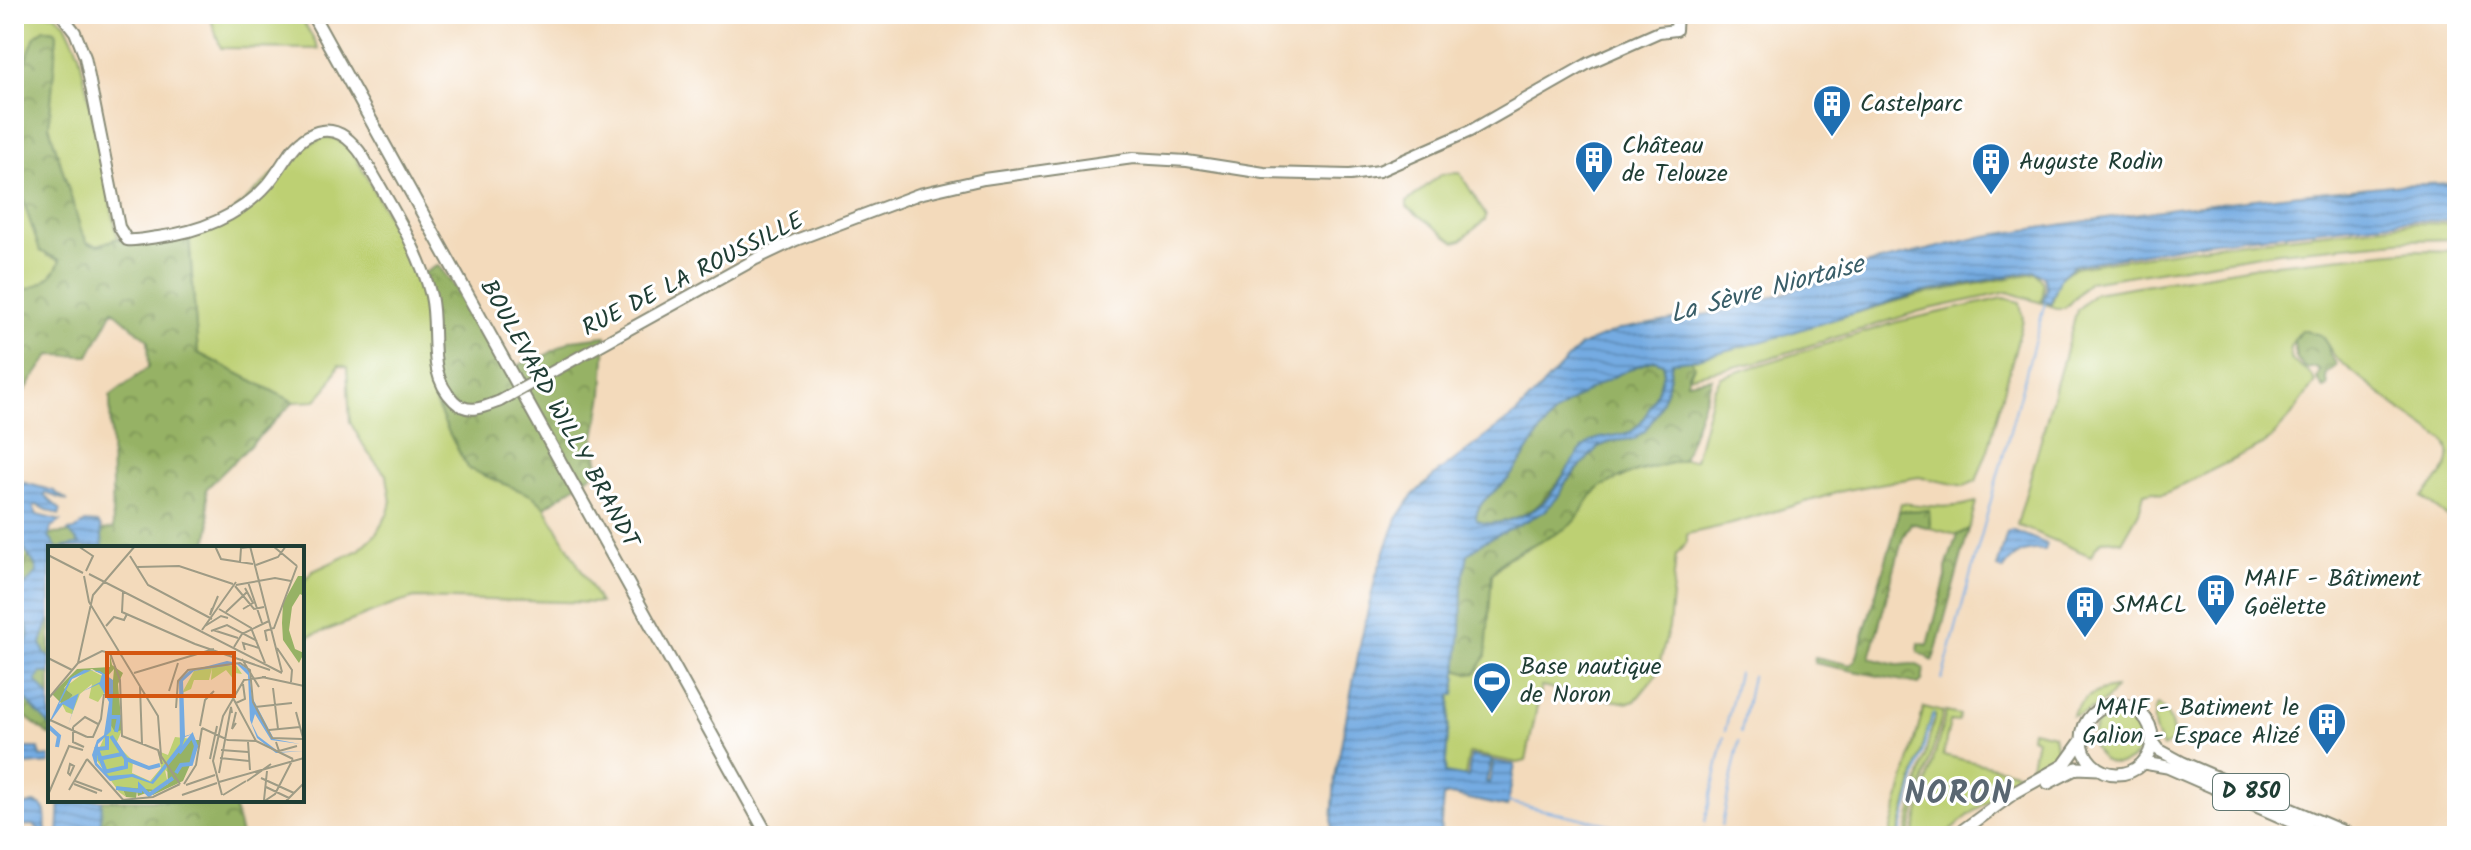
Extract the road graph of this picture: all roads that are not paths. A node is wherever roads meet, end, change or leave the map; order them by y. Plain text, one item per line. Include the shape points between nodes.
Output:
1 (61, 14) edge
2 (312, 14) edge
3 (1677, 14) edge
4 (2082, 740) junction
5 (2153, 742) junction
6 (2144, 763) junction
7 (2099, 769) junction
8 (1990, 810) junction
9 (2457, 830) edge
10 (768, 836) edge
11 (1955, 836) edge
12 (2325, 836) edge
13 (2353, 836) edge
14 (2453, 836) edge

1 - 3 street, RUE DE LA ROUSSILLE, bridge via 85,57 119,227 127,240 205,227 259,193 307,136 324,131 343,134 364,158 424,273 432,299 438,373 447,393 465,408 477,409 756,259 919,194 984,179 1133,158 1264,173 1379,171 1470,131 1589,63 1659,32 1676,30
2 - 10 main road, BOULEVARD WILLY BRANDT
4 - 5 main road via 2090,717 2115,704 2143,716
4 - 7 main road via 2087,757
4 - 8 main road via 2064,765
5 - 6 main road
5 - 13 main road, D 850 via 2183,763
6 - 7 main road via 2123,774
6 - 12 main road, D 850 via 2167,767
7 - 8 main road via 2072,770
8 - 11 main road
9 - 14 main road

